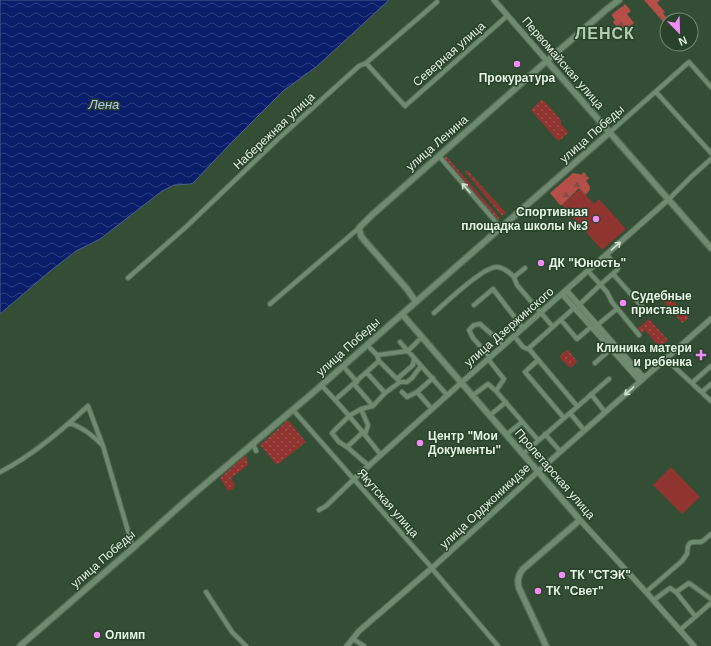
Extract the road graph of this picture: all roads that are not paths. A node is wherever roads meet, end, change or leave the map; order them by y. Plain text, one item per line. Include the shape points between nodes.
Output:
1 (494, 0) edge
2 (619, 0) edge
3 (437, 2) dead end
4 (507, 16) junction
5 (547, 61) junction
6 (366, 63) junction
7 (711, 87) edge
8 (656, 92) junction
9 (610, 132) junction
10 (711, 152) edge
11 (439, 156) junction
12 (711, 160) edge
13 (669, 199) junction
14 (360, 228) junction
15 (501, 228) junction
16 (711, 248) edge
17 (607, 254) junction
18 (525, 268) dead end
19 (588, 270) junction
20 (613, 274) junction
21 (514, 277) junction
22 (128, 278) dead end
23 (600, 285) junction
24 (564, 292) junction
25 (416, 302) junction
26 (270, 304) dead end
27 (474, 305) dead end
28 (577, 306) junction
29 (617, 308) junction
30 (645, 310) dead end
31 (434, 312) dead end
32 (540, 313) junction
33 (402, 314) junction
34 (711, 319) edge
35 (561, 320) junction
36 (553, 327) junction
37 (594, 327) junction
38 (523, 328) junction
39 (639, 335) dead end
40 (514, 336) junction
41 (419, 340) dead end
42 (400, 342) dead end
43 (367, 345) junction
44 (504, 345) junction
45 (528, 349) junction
46 (611, 349) junction
47 (408, 351) junction
48 (377, 355) junction
49 (414, 358) junction
50 (489, 358) junction
51 (666, 358) junction
52 (538, 360) junction
53 (379, 362) junction
54 (595, 363) dead end
55 (343, 366) junction
56 (421, 366) junction
57 (711, 366) edge
58 (367, 373) junction
59 (433, 378) junction
60 (609, 379) dead end
61 (642, 380) junction
62 (398, 381) junction
63 (355, 383) junction
64 (461, 383) junction
65 (692, 383) junction
66 (711, 384) edge
67 (321, 385) junction
68 (496, 391) junction
69 (402, 392) dead end
70 (417, 392) junction
71 (702, 392) junction
72 (385, 393) junction
73 (591, 394) junction
74 (447, 395) junction
75 (472, 396) junction
76 (335, 400) junction
77 (711, 401) edge
78 (506, 402) junction
79 (373, 406) junction
80 (578, 406) junction
81 (432, 409) junction
82 (293, 410) junction
83 (362, 410) junction
84 (605, 412) junction
85 (570, 413) junction
86 (349, 416) junction
87 (489, 416) junction
88 (564, 418) junction
89 (70, 422) junction
90 (522, 422) junction
91 (584, 430) junction
92 (364, 433) junction
93 (545, 434) junction
94 (506, 435) junction
95 (538, 440) junction
96 (253, 444) junction
97 (103, 446) junction
98 (347, 447) junction
99 (256, 451) dead end
100 (560, 451) junction
101 (523, 454) junction
102 (381, 455) junction
103 (369, 466) junction
104 (537, 471) junction
105 (0, 472) edge
106 (354, 479) junction
107 (319, 510) dead end
108 (580, 520) junction
109 (711, 534) edge
110 (133, 548) junction
111 (432, 568) junction
112 (206, 592) dead end
113 (646, 592) junction
114 (676, 592) junction
115 (711, 598) edge
116 (654, 600) junction
117 (711, 603) edge
118 (695, 616) junction
119 (680, 630) junction
120 (353, 638) junction
121 (20, 646) edge
122 (246, 646) edge
123 (347, 646) edge
124 (364, 646) edge
125 (498, 646) edge
126 (546, 646) edge
127 (694, 646) edge

1 - 4 street, Первомайская улица
2 - 5 main road, улица Ленина
3 - 6 street, Набережная улица
4 - 5 street, Первомайская улица
4 - 6 street, Северная улица via 405,106
5 - 9 main road, Первомайская улица
5 - 11 main road, улица Ленина
6 - 22 street, Набережная улица via 306,113
7 - 8 street, улица Победы via 689,62
8 - 9 street, улица Победы
8 - 10 street
9 - 13 main road, Первомайская улица
9 - 15 main road, улица Победы
11 - 14 main road, улица Ленина
15 -> 11 street
12 - 13 street, улица Дзержинского
13 - 16 main road, Первомайская улица
17 -> 13 street, улица Дзержинского
14 - 25 main road via 364,240
14 - 26 street, улица Ленина
15 - 25 main road, улица Победы
17 - 19 street, улица Дзержинского
17 - 20 street via 618,268
18 - 21 street
19 - 23 street
19 - 24 street, улица Дзержинского
20 - 23 street
20 - 30 street
21 - 31 street via 501,268 488,269
21 - 32 street via 517,285
23 - 28 street
23 - 29 street
24 - 28 street
24 - 32 street, улица Дзержинского
25 - 33 main road, улица Победы
27 - 38 street via 493,289
28 - 35 street
28 - 37 street
29 - 37 street
29 - 39 street
32 - 36 street
32 - 38 street, улица Дзержинского
33 - 43 main road, улица Победы
33 - 64 main road, Пролетарская улица
34 - 51 street, улица Орджоникидзе
35 - 36 street
35 - 37 street via 577,339
36 - 45 street
37 - 46 street
37 - 61 street
38 - 40 street, улица Дзержинского
40 - 44 street, улица Дзержинского
40 - 45 street
41 - 47 street
42 - 47 street
43 - 48 street
43 - 55 main road, улица Победы
44 - 50 street, улица Дзержинского
44 - 50 street via 480,324 474,325 469,330 472,338
45 - 52 street
46 - 54 street
46 - 61 street
47 - 48 street
47 - 49 street
48 - 53 street
49 - 56 street
49 - 62 street via 413,365
50 - 64 street, улица Дзержинского
50 - 68 street via 504,379
51 - 61 street, улица Орджоникидзе
51 - 65 street
52 - 80 street
52 - 88 street via 526,372
53 - 58 street
53 - 62 street
55 - 63 street
55 - 67 main road, улица Победы
56 - 59 street
56 - 62 street via 407,382
57 - 65 street
58 - 63 street
58 - 72 street
59 - 70 street
59 - 74 street
60 - 73 street
61 -> 84 street, улица Орджоникидзе
62 - 72 street
63 - 76 street
63 - 79 street
64 - 74 street, улица Дзержинского
64 - 75 main road, Пролетарская улица
65 - 71 street
66 - 71 street
67 - 76 street
67 - 82 main road, улица Победы
68 - 75 street via 488,384
68 - 78 street
69 - 70 street via 407,397
70 - 81 street
71 - 77 street
72 - 79 street
73 - 80 street
73 - 84 street
74 - 81 street, улица Дзержинского
75 - 87 main road, Пролетарская улица
76 - 86 street
78 - 87 street
78 - 90 street
79 - 83 street
80 - 85 street
81 - 102 street, улица Дзержинского
82 - 96 main road, улица Победы
82 - 106 street, Якутская улица
83 - 86 street
83 - 92 street via 368,425
84 - 91 street, улица Орджоникидзе
85 - 88 street
85 - 91 street
86 - 92 street
86 - 98 street via 332,433
87 - 94 main road, Пролетарская улица
88 - 93 street
89 - 97 street via 90,433
89 - 97 street via 88,406
89 - 105 street via 29,455
90 - 94 street
90 - 95 street
91 - 100 street, улица Орджоникидзе
92 - 98 street
92 - 102 street
93 - 95 street
93 - 100 street
94 - 101 main road, Пролетарская улица
95 - 101 street
96 - 99 street
96 - 110 main road, улица Победы
97 - 110 street
98 - 103 street
100 - 104 street, улица Орджоникидзе
101 - 104 main road, Пролетарская улица
102 - 103 street, улица Дзержинского
103 - 106 street, улица Дзержинского
104 - 108 main road, Пролетарская улица
104 - 111 street, улица Орджоникидзе
106 - 107 street, улица Дзержинского
106 - 111 street, Якутская улица
108 - 113 street, Пролетарская улица
108 - 126 main road via 523,569 519,576 519,588
109 - 113 street via 704,540 690,543 682,561
110 - 121 main road, улица Победы
111 - 120 street, улица Орджоникидзе
111 - 125 street, Якутская улица
112 - 122 street via 232,632
113 - 116 street, Пролетарская улица
114 - 115 street via 688,583
114 - 116 street via 670,588
114 - 118 street
116 - 119 street, Пролетарская улица
117 - 118 street
118 - 119 street
119 - 127 street, Пролетарская улица
120 - 123 street, улица Орджоникидзе
120 - 124 street

